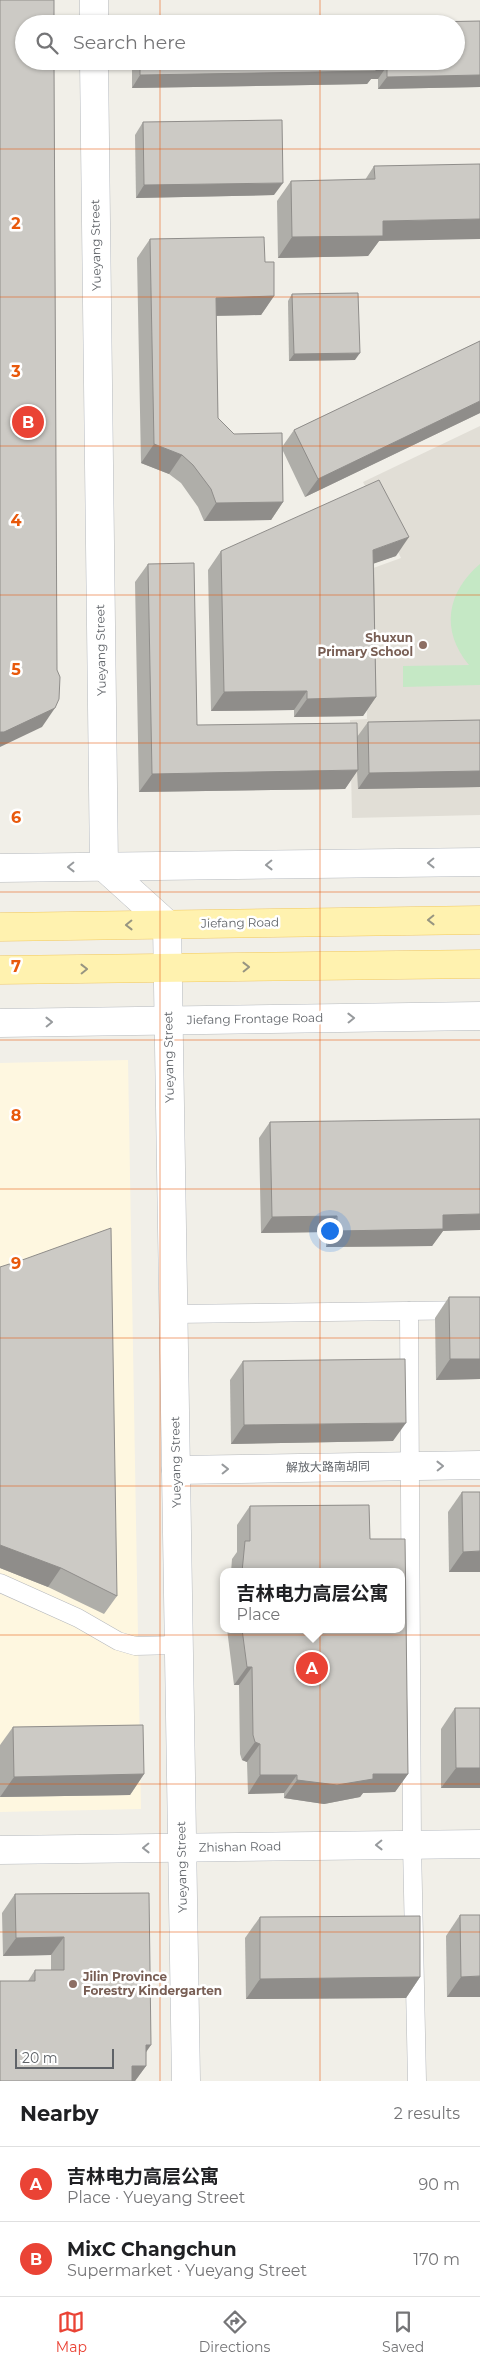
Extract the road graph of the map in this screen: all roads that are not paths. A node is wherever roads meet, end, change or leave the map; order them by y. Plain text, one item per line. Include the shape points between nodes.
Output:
1 (94, 0) edge
2 (94, 15) edge
3 (94, 70) edge
4 (480, 862) edge
5 (104, 867) junction
6 (0, 868) edge
7 (480, 920) edge
8 (167, 924) junction
9 (0, 926) edge
10 (480, 964) edge
11 (168, 968) junction
12 (0, 970) edge
13 (480, 1016) edge
14 (168, 1020) junction
15 (0, 1023) edge
16 (480, 1310) edge
17 (409, 1311) junction
18 (174, 1314) junction
19 (480, 1465) edge
20 (409, 1466) junction
21 (176, 1470) junction
22 (0, 1583) edge
23 (179, 1645) junction
24 (480, 1844) edge
25 (412, 1845) junction
26 (182, 1848) junction
27 (0, 1850) edge
28 (186, 2081) edge
29 (417, 2081) edge

1 - 2 street
3 - 5 street, Yueyang Street
4 -> 5 street
5 -> 6 street
5 - 8 street
7 -> 8 main road, Jiefang Road
8 -> 9 main road, Jiefang Road
8 - 11 street, Yueyang Street
11 -> 10 main road
12 -> 11 main road
11 - 14 street, Yueyang Street
14 -> 13 street, Jiefang Frontage Road
15 -> 14 street, Jiefang Frontage Road
14 - 18 street, Yueyang Street
16 - 17 lane
17 - 18 lane
17 - 20 lane
18 - 21 street, Yueyang Street
20 -> 19 street, 解放大路南胡同
21 -> 20 street, 解放大路南胡同
20 - 25 lane
21 - 23 street, Yueyang Street
22 - 23 lane via 78,1618 118,1641 135,1646
23 - 26 street, Yueyang Street
24 - 25 street, Zhishan Road
25 -> 26 street, Zhishan Road
25 - 29 lane
26 -> 27 street, Zhishan Road
26 - 28 street, Yueyang Street

